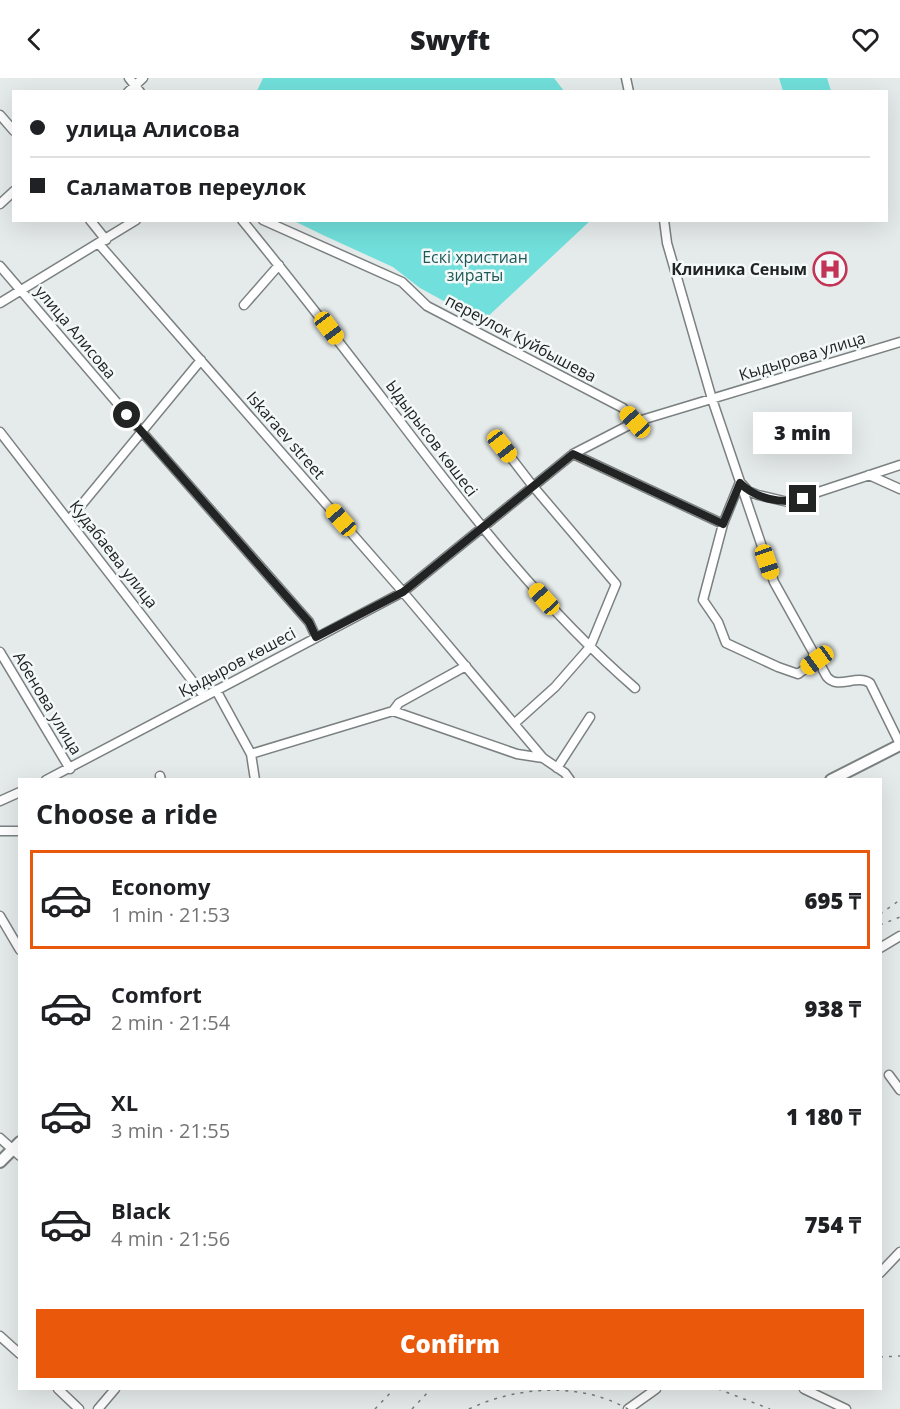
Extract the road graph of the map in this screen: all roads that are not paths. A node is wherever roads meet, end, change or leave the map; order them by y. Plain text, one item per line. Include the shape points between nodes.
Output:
1 (129, 78) edge
2 (143, 78) edge
3 (135, 90) edge
4 (0, 115) edge
5 (12, 128) edge
6 (12, 193) edge
7 (0, 204) edge
8 (91, 222) edge
9 (133, 222) edge
10 (244, 222) edge
11 (267, 222) edge
12 (664, 222) edge
13 (102, 242) junction
14 (279, 265) junction
15 (0, 266) edge
16 (21, 290) junction
17 (0, 303) edge
18 (244, 305) dead end
19 (900, 342) edge
20 (201, 360) junction
21 (712, 399) junction
22 (635, 422) junction
23 (0, 432) edge
24 (142, 432) junction
25 (502, 446) dead end
26 (573, 454) junction
27 (900, 465) edge
28 (869, 475) junction
29 (740, 483) junction
30 (532, 485) junction
31 (900, 489) edge
32 (69, 520) junction
33 (723, 524) junction
34 (482, 528) junction
35 (403, 592) junction
36 (316, 637) junction
37 (589, 647) junction
38 (0, 652) edge
39 (817, 660) junction
40 (466, 666) junction
41 (635, 688) dead end
42 (216, 690) junction
43 (204, 696) junction
44 (393, 711) junction
45 (590, 717) dead end
46 (515, 723) junction
47 (900, 744) edge
48 (251, 754) junction
49 (543, 758) junction
50 (557, 768) junction
51 (70, 769) junction
52 (50, 778) edge
53 (255, 778) edge
54 (568, 778) edge
55 (835, 778) edge
56 (18, 793) edge
57 (0, 801) edge
58 (0, 831) edge
59 (18, 831) edge
60 (0, 916) edge
61 (900, 936) edge
62 (18, 947) edge
63 (882, 947) edge
64 (890, 1075) dead end
65 (900, 1090) edge
66 (0, 1138) edge
67 (17, 1149) edge
68 (0, 1162) edge
69 (900, 1252) edge
70 (882, 1272) edge
71 (0, 1336) edge
72 (18, 1352) edge
73 (59, 1390) edge
74 (114, 1390) edge
75 (655, 1390) edge
76 (806, 1390) edge
77 (79, 1409) edge
78 (98, 1409) edge
79 (628, 1409) edge
80 (846, 1409) edge

1 - 3 street
2 - 3 street
4 - 5 street
6 - 7 street
8 - 13 street, Iskaraev street
9 - 13 street
10 - 14 street, Ыдырысов көшесі
11 - 22 street, переулок Куйбышева via 402,282 427,306 623,408
12 - 21 street
13 - 16 street
13 - 20 street, Iskaraev street
14 - 18 street
14 - 34 street, Ыдырысов көшесі
15 - 16 street, улица Алисова
16 - 17 street
16 - 24 street, улица Алисова
19 - 21 street, Кыдырова улица
20 - 24 street
20 - 35 street, Iskaraev street
21 - 22 street, Қыдыров көшесі
21 - 29 street
22 - 26 street, Қыдыров көшесі
23 - 32 street, Кудабаева улица
24 - 32 street
24 - 36 street, улица Алисова via 309,622
25 - 30 street
26 - 30 street, Қыдыров көшесі
26 - 33 street
27 - 28 street
28 - 29 street via 788,502 758,495
28 - 31 street
29 - 33 street
29 - 39 street via 774,582
30 - 34 street, Қыдыров көшесі
30 - 37 street via 616,584
32 - 43 street, Кудабаева улица
33 - 39 street via 703,600 718,622 726,644 798,674
34 - 35 street, Қыдыров көшесі
34 - 37 street, Ыдырысов көшесі
35 - 36 street, Қыдыров көшесі
35 - 40 street, Iskaraev street
36 - 42 street, Қыдыров көшесі
37 - 41 street, Ыдырысов көшесі
37 - 46 street via 555,687
38 - 51 street, Абенова улица
39 - 47 street via 831,681 870,683
40 - 44 street via 399,703
40 - 46 street, Iskaraev street
42 - 43 street, Қыдыров көшесі
42 - 48 street
43 - 51 street, Қыдыров көшесі
44 - 48 street
44 - 49 street via 517,754
45 - 50 street
46 - 49 street, Iskaraev street
47 - 55 main road
48 - 53 street
49 - 50 street, Iskaraev street
50 - 54 street, Iskaraev street
51 - 52 street, Қыдыров көшесі
56 - 57 street
58 - 59 street
60 - 62 street
61 - 63 street
64 - 65 street
66 - 67 street
67 - 68 main road
69 - 70 street
71 - 72 street
73 - 77 street
74 - 78 street
75 - 79 street
76 - 80 street

